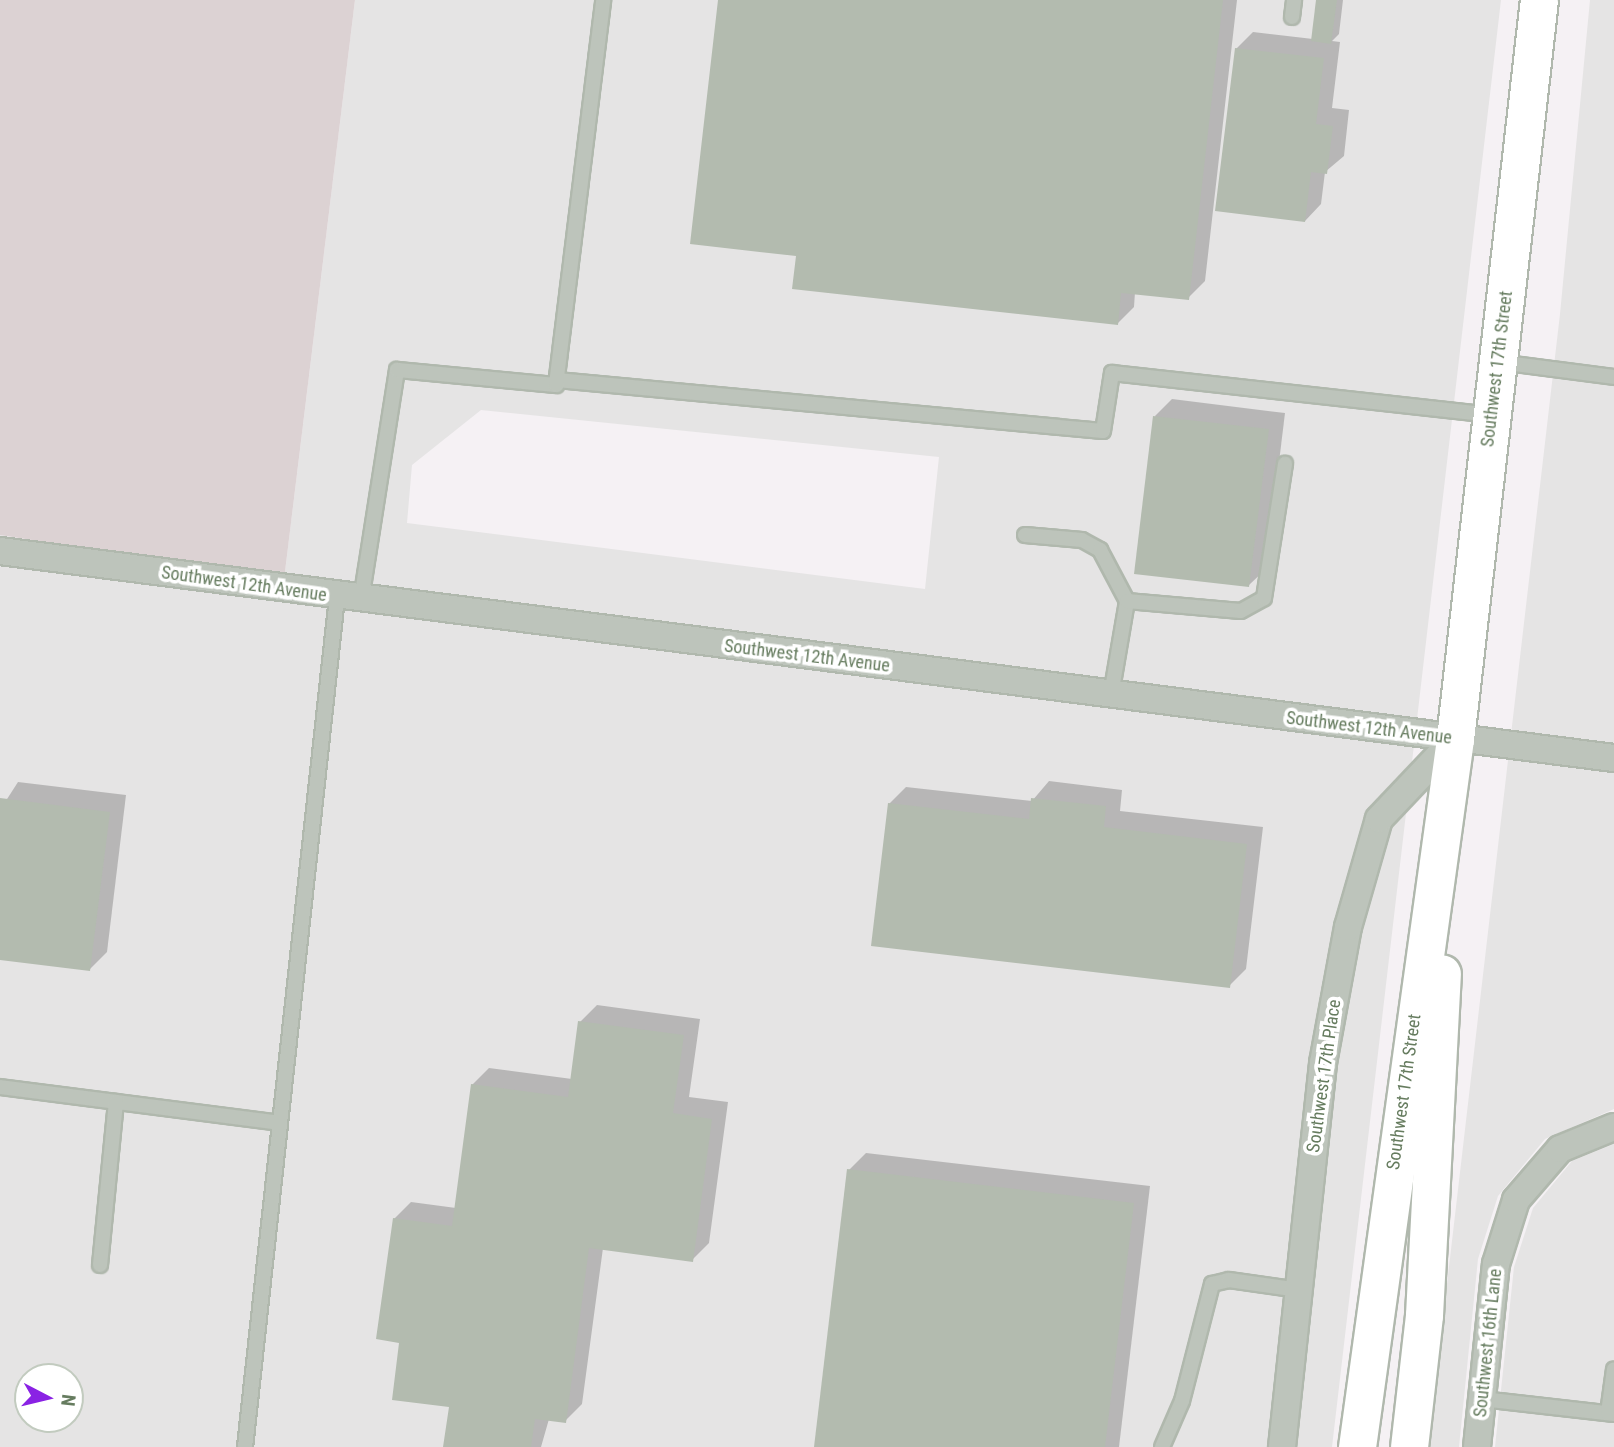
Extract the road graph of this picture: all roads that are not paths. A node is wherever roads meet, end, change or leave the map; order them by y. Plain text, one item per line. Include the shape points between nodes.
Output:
1 (603, 0) edge
2 (1294, 0) edge
3 (1539, 0) edge
4 (1292, 17) dead end
5 (1498, 362) junction
6 (1614, 377) edge
7 (557, 380) junction
8 (1492, 415) junction
9 (1286, 464) dead end
10 (1025, 535) dead end
11 (0, 551) edge
12 (349, 598) junction
13 (1127, 601) junction
14 (1111, 695) junction
15 (1455, 738) junction
16 (1614, 758) edge
17 (0, 1087) edge
18 (116, 1102) junction
19 (280, 1123) junction
20 (1614, 1127) edge
21 (100, 1265) dead end
22 (1299, 1290) junction
23 (1614, 1369) edge
24 (1482, 1398) junction
25 (1611, 1413) edge
26 (245, 1447) edge
27 (1162, 1447) edge
28 (1282, 1447) edge
29 (1357, 1447) edge
30 (1409, 1447) edge
31 (1477, 1447) edge

1 - 7 lane
2 - 4 lane
3 - 5 main road, Southwest 17th Street
5 - 6 lane
5 - 8 main road, Southwest 17th Street
7 - 8 lane via 1103,430 1112,373
7 - 12 lane via 556,385 397,370
8 - 15 main road, Southwest 17th Street
9 - 13 lane via 1264,598 1241,611
10 - 13 lane via 1082,540 1100,550
11 - 12 street, Southwest 12th Avenue
12 - 14 street, Southwest 12th Avenue
12 - 19 lane
13 - 14 lane
14 - 15 street, Southwest 12th Avenue
15 - 16 street, Southwest 12th Avenue
15 - 22 street, Southwest 17th Place via 1379,819 1375,831 1323,1063
15 - 29 main road, Southwest 17th Street
15 - 30 main road, Southwest 17th Street via 1424,1315
17 - 18 lane
18 - 19 lane
18 - 21 lane
19 - 26 lane
20 - 24 street, Southwest 16th Lane via 1560,1149 1516,1200 1496,1264
22 - 27 lane via 1229,1280 1212,1284 1182,1401
22 - 28 street, Southwest 17th Place
23 - 25 lane
24 - 25 lane
24 - 31 street, Southwest 16th Lane

